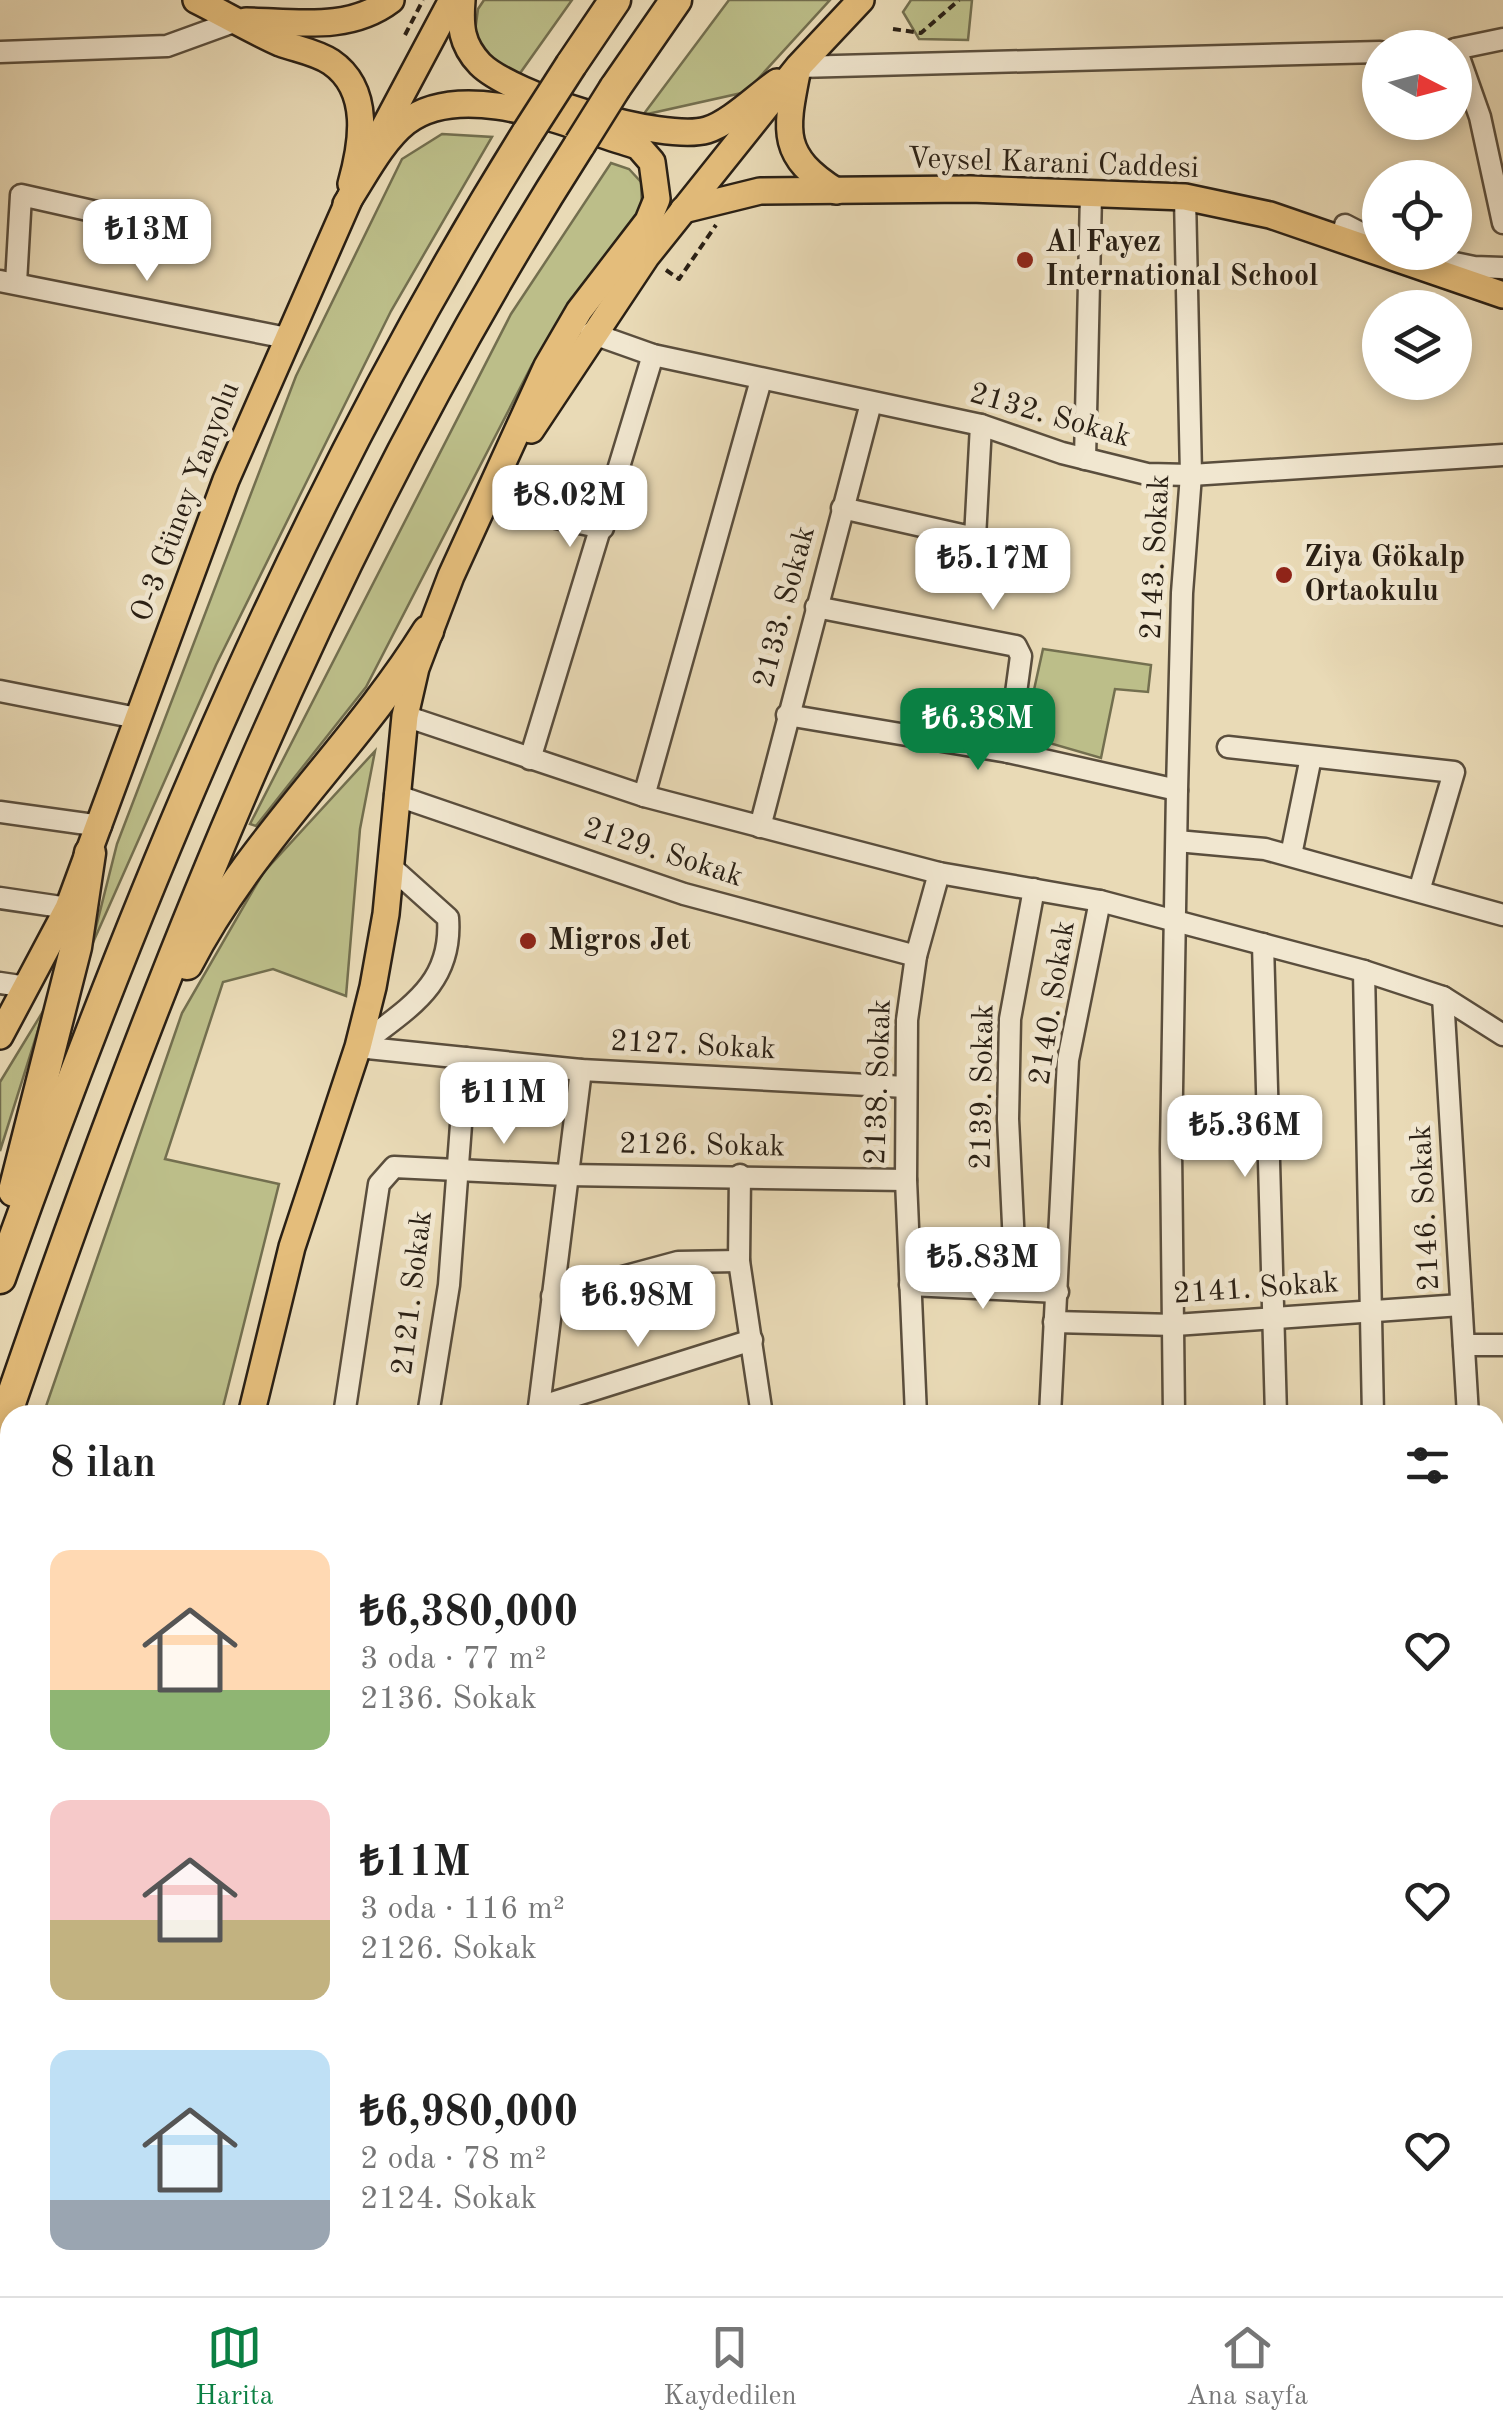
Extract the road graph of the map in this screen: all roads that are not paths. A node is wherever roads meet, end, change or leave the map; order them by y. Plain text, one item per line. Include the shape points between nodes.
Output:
1 (196, 0) edge
2 (390, 0) edge
3 (452, 0) edge
4 (462, 0) edge
5 (615, 0) edge
6 (676, 0) edge
7 (862, 0) edge
8 (236, 20) junction
9 (1503, 39) edge
10 (1472, 46) edge
11 (0, 52) edge
12 (1362, 52) edge
13 (798, 68) junction
14 (1472, 95) edge
15 (1480, 117) junction
16 (1503, 118) edge
17 (836, 191) junction
18 (1092, 194) junction
19 (1185, 197) junction
20 (346, 204) junction
21 (683, 210) junction
22 (110, 215) dead end
23 (1503, 223) edge
24 (1345, 225) dead end
25 (1362, 233) edge
26 (1472, 268) edge
27 (1503, 268) edge
28 (8, 282) edge
29 (1503, 295) edge
30 (592, 333) junction
31 (287, 338) junction
32 (653, 355) junction
33 (760, 380) junction
34 (871, 402) junction
35 (981, 425) junction
36 (1503, 455) edge
37 (1085, 459) junction
38 (1191, 475) junction
39 (486, 503) junction
40 (842, 508) junction
41 (603, 528) junction
42 (816, 607) junction
43 (428, 631) junction
44 (0, 690) edge
45 (788, 715) junction
46 (405, 716) junction
47 (137, 718) junction
48 (1228, 747) dead end
49 (1008, 752) junction
50 (1312, 758) junction
51 (530, 759) junction
52 (1177, 790) junction
53 (395, 795) junction
54 (644, 796) junction
55 (0, 812) edge
56 (760, 826) junction
57 (95, 839) junction
58 (1177, 840) junction
59 (1292, 856) junction
60 (390, 866) junction
61 (940, 873) junction
62 (1034, 889) junction
63 (1419, 891) junction
64 (0, 898) edge
65 (1100, 901) junction
66 (68, 908) junction
67 (1503, 915) edge
68 (1177, 920) junction
69 (1263, 944) junction
70 (916, 956) junction
71 (1364, 971) junction
72 (0, 983) edge
73 (27, 987) junction
74 (1443, 997) junction
75 (1503, 1035) edge
76 (0, 1036) edge
77 (137, 1042) junction
78 (358, 1047) junction
79 (466, 1058) junction
80 (581, 1070) junction
81 (906, 1088) junction
82 (457, 1169) junction
83 (566, 1175) junction
84 (740, 1175) junction
85 (906, 1180) junction
86 (739, 1260) junction
87 (0, 1264) edge
88 (0, 1278) edge
89 (910, 1286) junction
90 (1016, 1287) junction
91 (1058, 1292) junction
92 (552, 1296) junction
93 (1461, 1305) junction
94 (1372, 1311) junction
95 (1274, 1318) junction
96 (1054, 1322) junction
97 (1176, 1325) junction
98 (752, 1340) junction
99 (1503, 1345) edge
100 (1464, 1346) junction
101 (9, 1405) edge
102 (252, 1405) edge
103 (346, 1405) edge
104 (430, 1405) edge
105 (540, 1405) edge
106 (557, 1405) edge
107 (761, 1405) edge
108 (916, 1405) edge
109 (1050, 1405) edge
110 (1174, 1405) edge
111 (1276, 1405) edge
112 (1373, 1405) edge
113 (1467, 1405) edge

1 - 8 main road
2 - 8 main road via 363,18 332,23
3 - 20 main road, O-3 Güney Yanyolu
4 - 13 main road via 467,48 495,77 638,126 708,130
5 - 88 highway, bridge via 528,132 366,413 240,668 108,980
6 - 77 highway, bridge via 495,282 356,543 248,772
7 - 13 main road
8 - 11 street via 167,46
8 - 20 main road via 332,62 348,80 363,140
9 - 10 street
12 - 13 street
13 - 17 main road via 786,126 794,153 804,171
13 - 21 main road
14 - 15 street
15 - 16 street
15 - 23 street
17 - 18 main road, Veysel Karani Caddesi
17 - 21 main road, Veysel Karani Caddesi via 760,191
18 - 19 main road, Veysel Karani Caddesi
18 - 37 street
19 - 29 main road, Veysel Karani Caddesi via 1270,214
19 - 38 street, 2143. Sokak
20 - 31 main road, O-3 Güney Yanyolu
20 - 39 main road via 404,124 440,106 494,104 638,146 652,162 658,200 648,221 579,311 547,366
21 - 30 main road
22 - 28 street via 20,195
24 - 25 street
26 - 27 street
28 - 31 street
30 - 32 street, 2132. Sokak
30 - 39 main road
31 - 47 main road, O-3 Güney Yanyolu
32 - 33 street, 2132. Sokak
32 - 41 street
33 - 34 street, 2132. Sokak
33 - 54 street
34 - 35 street, 2132. Sokak
34 - 40 street, 2133. Sokak
35 - 37 street, 2132. Sokak
35 - 40 street via 975,538
36 - 38 street, 2132. Sokak
37 - 38 street, 2132. Sokak via 1147,474
38 - 52 street, 2143. Sokak
39 - 41 street
39 - 43 main road
40 - 42 street, 2133. Sokak
41 - 51 street
42 - 45 street, 2133. Sokak
42 - 49 street via 1016,646 1021,656
43 - 46 main road
43 - 77 highway via 382,700 239,874
44 - 47 street
45 - 49 street
45 - 56 street, 2133. Sokak
46 - 51 street
46 - 53 main road
47 - 57 main road, O-3 Güney Yanyolu
48 - 50 street
49 - 52 street
50 - 59 street
50 - 63 street via 1454,772
51 - 54 street
52 - 58 street, 2143. Sokak
53 - 60 main road
53 - 70 street, 2129. Sokak via 684,894
54 - 56 street
55 - 57 street
56 - 61 street
57 - 66 main road, O-3 Güney Yanyolu
57 - 87 highway via 76,947
58 - 59 street
58 - 68 street, 2143. Sokak
59 - 63 street
60 - 78 main road
60 - 78 street via 448,918 450,942 434,985
61 - 62 street
61 - 70 street, 2138. Sokak
62 - 65 street
62 - 90 street, 2139. Sokak via 1010,1019
63 - 67 street
64 - 66 street
65 - 68 street
65 - 91 street, 2140. Sokak via 1068,1060
66 - 73 main road, O-3 Güney Yanyolu
68 - 69 street
68 - 97 street, 2143. Sokak via 1171,1150
69 - 71 street
69 - 95 street
70 - 81 street, 2138. Sokak
71 - 74 street
71 - 94 street
72 - 73 street
73 - 76 main road, O-3 Güney Yanyolu
74 - 75 street
74 - 93 street, 2146. Sokak
77 - 101 highway
78 - 79 street, 2127. Sokak
78 - 102 main road via 292,1247
79 - 80 street, 2127. Sokak
79 - 82 street, 2121. Sokak
80 - 81 street, 2127. Sokak
80 - 83 street
81 - 85 street, 2138. Sokak
82 - 83 street, 2126. Sokak
82 - 103 street, 2126. Sokak via 394,1167 379,1184
82 - 104 street, 2121. Sokak via 449,1285
83 - 84 street, 2126. Sokak
83 - 92 street
84 - 85 street, 2126. Sokak
84 - 86 street
85 - 89 street, 2138. Sokak
86 - 92 street via 678,1262
86 - 98 street
89 - 90 street
89 - 108 street, 2138. Sokak
90 - 91 street
91 - 96 street, 2140. Sokak
92 - 105 street
93 - 94 street, 2141. Sokak
93 - 100 street, 2146. Sokak
94 - 95 street, 2141. Sokak
94 - 112 street
95 - 97 street, 2141. Sokak
95 - 111 street
96 - 97 street, 2141. Sokak
96 - 109 street, 2140. Sokak
97 - 110 street, 2143. Sokak
98 - 106 street
98 - 107 street
99 - 100 street
100 - 113 street, 2146. Sokak

